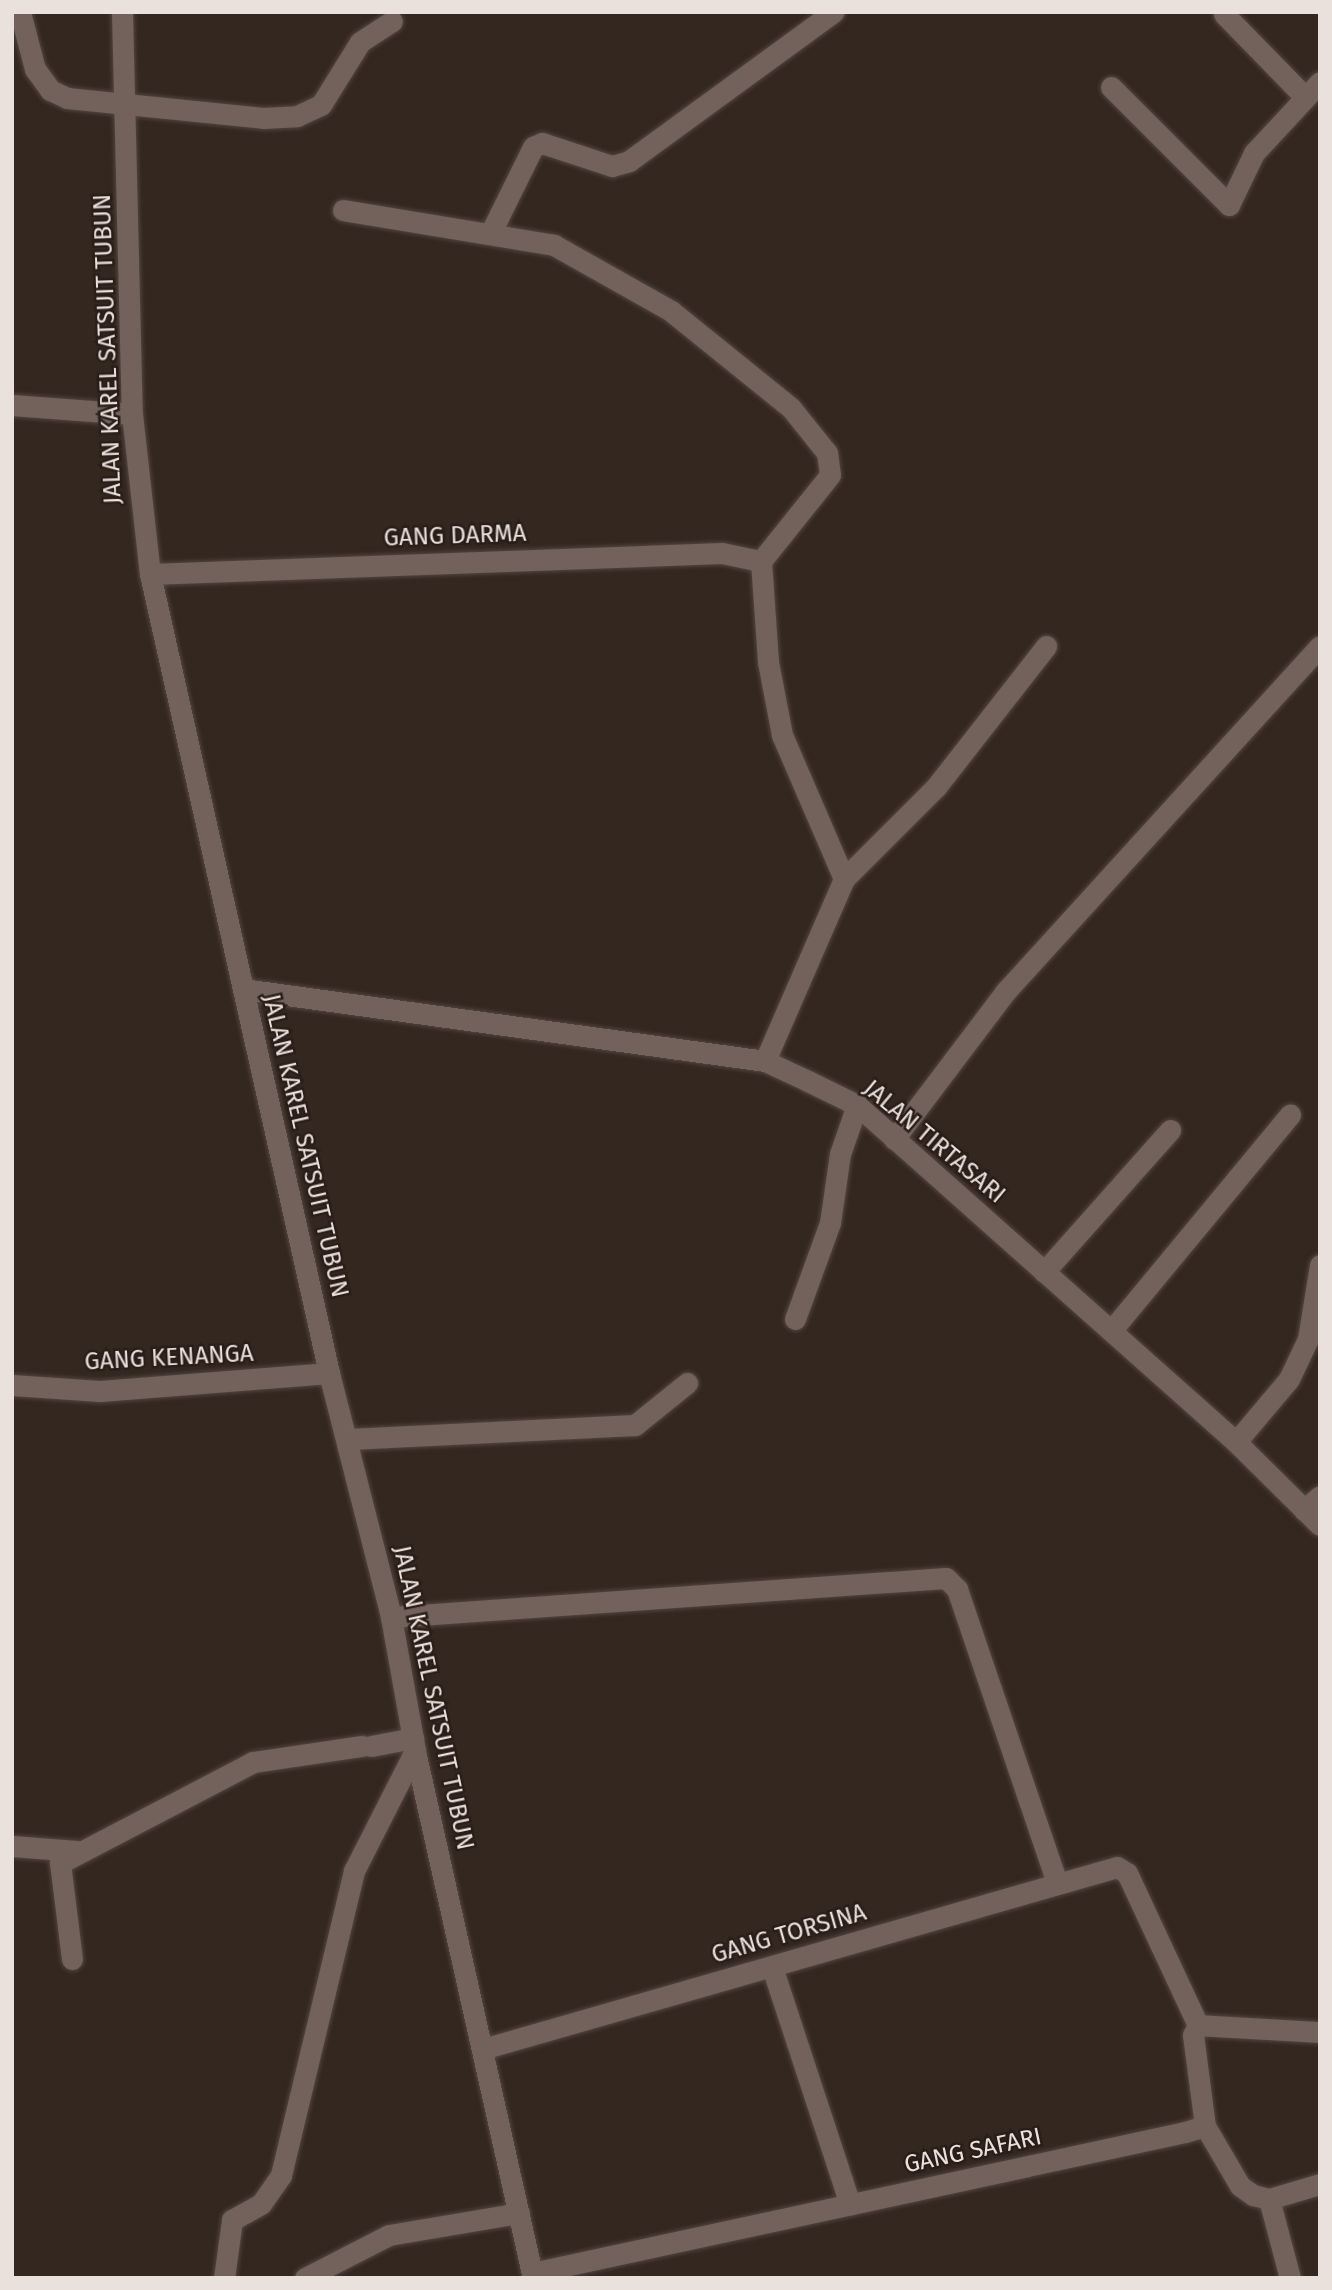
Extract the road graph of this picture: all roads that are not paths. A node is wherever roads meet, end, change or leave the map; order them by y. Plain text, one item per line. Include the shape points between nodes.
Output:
1 (20, 12) edge
2 (122, 12) edge
3 (833, 12) edge
4 (1224, 15) dead end
5 (392, 21) dead end
6 (1320, 82) edge
7 (1111, 86) dead end
8 (1304, 96) junction
9 (126, 106) junction
10 (343, 210) dead end
11 (492, 230) junction
12 (12, 405) edge
13 (132, 414) junction
14 (761, 561) junction
15 (150, 574) junction
16 (1046, 646) dead end
17 (1320, 646) edge
18 (844, 879) junction
19 (243, 989) junction
20 (765, 1061) junction
21 (857, 1105) junction
22 (1290, 1115) dead end
23 (1170, 1130) dead end
24 (894, 1139) junction
25 (1320, 1265) edge
26 (1044, 1272) junction
27 (795, 1319) dead end
28 (1111, 1331) junction
29 (329, 1373) junction
30 (687, 1383) dead end
31 (12, 1385) edge
32 (349, 1439) junction
33 (1236, 1442) junction
34 (1312, 1503) edge
35 (1320, 1525) edge
36 (391, 1617) junction
37 (414, 1745) junction
38 (12, 1846) edge
39 (77, 1851) junction
40 (1057, 1882) junction
41 (72, 1959) dead end
42 (772, 1967) junction
43 (1198, 2025) junction
44 (1320, 2032) edge
45 (486, 2048) junction
46 (1205, 2126) junction
47 (1320, 2184) edge
48 (1269, 2199) junction
49 (850, 2204) junction
50 (519, 2213) junction
51 (532, 2275) edge
52 (224, 2278) edge
53 (305, 2278) edge
54 (1290, 2278) edge

1 - 9 street via 35,69 50,90
2 - 9 street, JALAN KAREL SATSUIT TUBUN
3 - 11 street via 629,161 611,166 542,143 533,147
4 - 8 street
5 - 9 street via 360,42 321,105 298,116
6 - 8 street
7 - 8 street via 1229,205 1254,153
9 - 13 street, JALAN KAREL SATSUIT TUBUN
10 - 11 street
11 - 14 street via 554,245 671,311 790,408 814,436 827,453 830,475
12 - 13 street
13 - 15 street, JALAN KAREL SATSUIT TUBUN
14 - 15 street, GANG DARMA via 722,553
14 - 18 street via 768,662 782,735
15 - 19 street, JALAN KAREL SATSUIT TUBUN
16 - 18 street via 936,787
17 - 24 street via 1006,991
18 - 20 street
19 - 20 street, JALAN TIRTASARI
19 - 29 street, JALAN KAREL SATSUIT TUBUN
20 - 21 street, JALAN TIRTASARI
21 - 24 street, JALAN TIRTASARI
21 - 27 street via 840,1154 830,1223
22 - 28 street
23 - 26 street
24 - 26 street, JALAN TIRTASARI
25 - 33 street via 1303,1349 1289,1379
26 - 28 street, JALAN TIRTASARI
28 - 33 street, JALAN TIRTASARI
29 - 31 street, GANG KENANGA via 100,1391
29 - 32 street, JALAN KAREL SATSUIT TUBUN
30 - 32 street via 635,1425
32 - 36 street, JALAN KAREL SATSUIT TUBUN
33 - 34 street, JALAN TIRTASARI
34 - 35 street, JALAN TIRTASARI
36 - 37 street, JALAN KAREL SATSUIT TUBUN
36 - 40 street via 946,1578 957,1589
37 - 39 street via 367,1746 253,1762
37 - 45 street, JALAN KAREL SATSUIT TUBUN
37 - 52 street via 354,1871 281,2175 261,2204 232,2220
38 - 39 street
39 - 41 street via 60,1863 57,1876
40 - 42 street, GANG TORSINA
40 - 43 street, GANG TORSINA via 1107,1868 1127,1873
42 - 45 street, GANG TORSINA
42 - 49 street
43 - 44 street via 1212,2021
43 - 46 street via 1193,2035
45 - 50 street, JALAN KAREL SATSUIT TUBUN
46 - 48 street via 1240,2186
46 - 49 street, GANG SAFARI
47 - 48 street
48 - 54 street
49 - 51 street, GANG SAFARI
50 - 51 street, JALAN KAREL SATSUIT TUBUN
50 - 53 street via 389,2235

